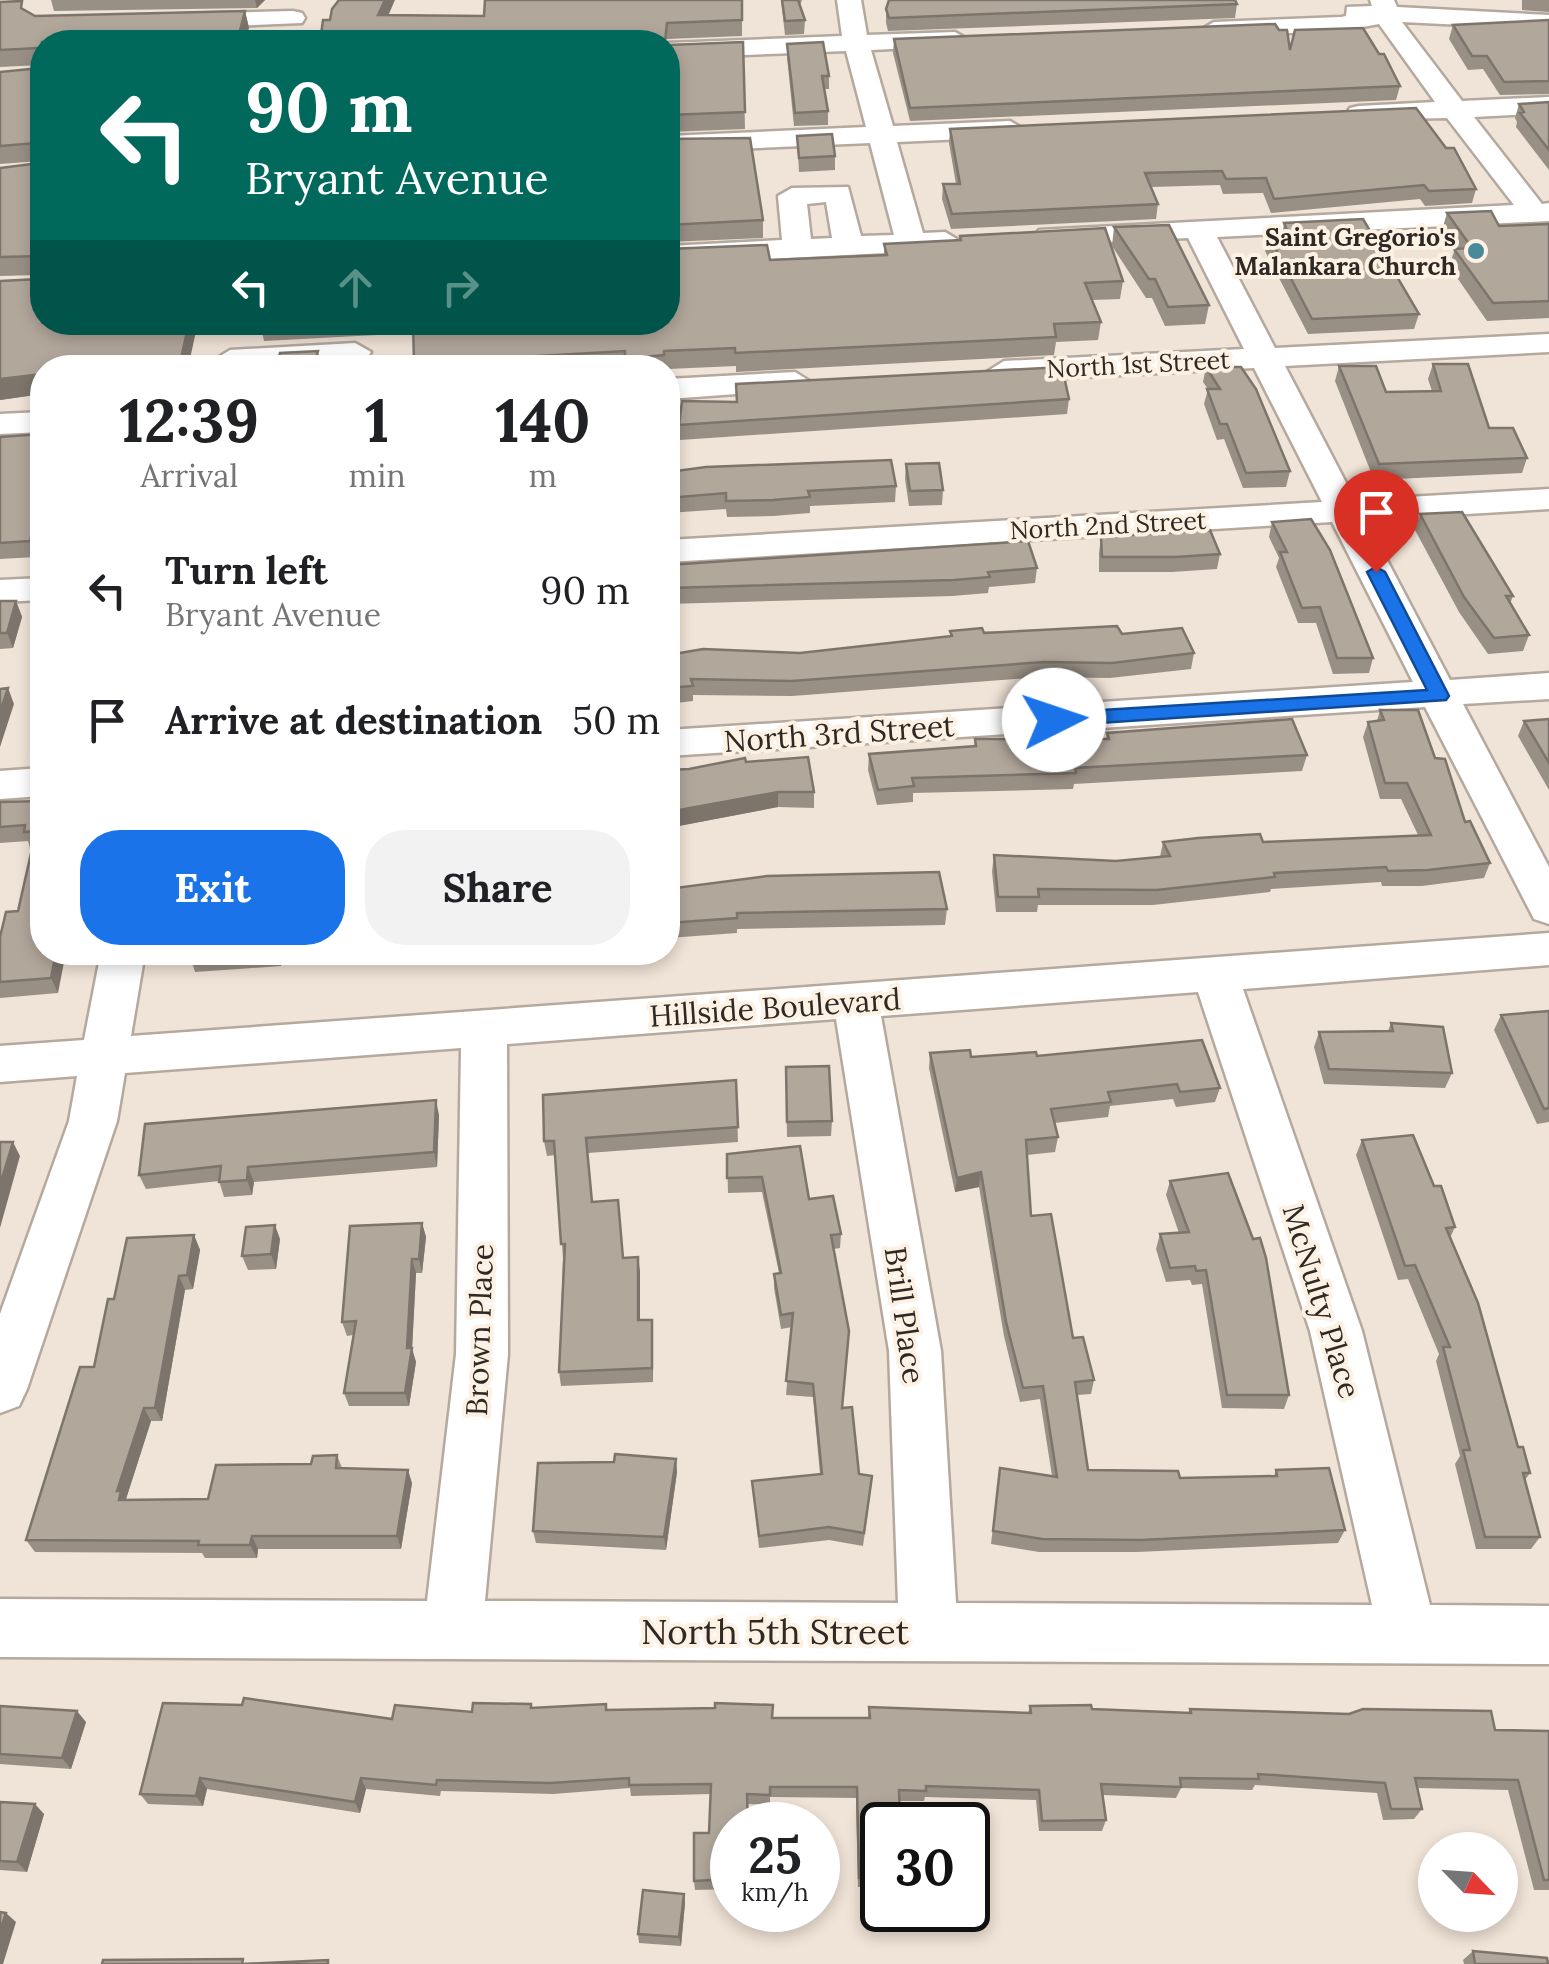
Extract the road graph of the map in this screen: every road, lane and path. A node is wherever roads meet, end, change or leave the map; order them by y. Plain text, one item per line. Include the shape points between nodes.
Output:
1 (849, 0) edge
2 (1240, 2) edge
3 (1383, 8) edge
4 (1549, 22) edge
5 (295, 23) edge
6 (157, 30) edge
7 (1186, 30) edge
8 (972, 38) edge
9 (856, 43) junction
10 (680, 50) edge
11 (1549, 106) edge
12 (1455, 110) junction
13 (1336, 115) edge
14 (1039, 128) edge
15 (881, 135) junction
16 (680, 143) edge
17 (1542, 212) edge
18 (1198, 229) junction
19 (1026, 237) edge
20 (968, 240) edge
21 (911, 243) junction
22 (848, 246) junction
23 (797, 249) junction
24 (680, 254) edge
25 (1549, 343) edge
26 (355, 352) dead end
27 (324, 355) edge
28 (1266, 358) junction
29 (966, 374) edge
30 (827, 381) edge
31 (680, 388) edge
32 (30, 423) edge
33 (0, 424) edge
34 (1549, 498) edge
35 (1344, 511) junction
36 (680, 551) edge
37 (30, 590) edge
38 (0, 592) edge
39 (1549, 686) edge
40 (1440, 696) junction
41 (680, 742) edge
42 (30, 783) edge
43 (0, 785) edge
44 (1549, 908) edge
45 (1549, 949) edge
46 (121, 965) edge
47 (1216, 974) junction
48 (856, 1001) junction
49 (484, 1029) junction
50 (104, 1058) junction
51 (0, 1064) edge
52 (0, 1389) edge
53 (0, 1628) edge
54 (453, 1630) junction
55 (928, 1632) junction
56 (1408, 1634) junction
57 (1549, 1635) edge

1 - 9 street
2 - 3 street
3 - 4 street
3 - 7 street via 1341,24
3 - 12 street
5 - 6 street
8 - 9 street
9 - 10 street
9 - 15 street
11 - 12 street
12 - 13 street
12 - 17 street
14 - 15 street
15 - 16 street
15 - 21 street
17 - 18 street
18 - 19 street
18 - 28 street
20 - 21 street
21 - 22 street
22 - 23 street
22 - 23 street via 838,193 792,196
23 - 24 street
25 - 28 street, North 1st Street
26 - 27 street
28 - 29 street, North 1st Street
28 - 35 street
30 - 31 street
32 - 33 street
34 - 35 street, North 2nd Street
35 - 36 street, North 2nd Street
35 - 40 street
37 - 38 street
39 - 40 street, North 3rd Street
40 - 41 street, North 3rd Street
40 - 44 street
42 - 43 street
45 - 47 street, Hillside Boulevard
46 - 50 street
47 - 48 street, Hillside Boulevard
47 - 56 street, McNulty Place via 1336,1331
48 - 49 street, Hillside Boulevard
48 - 55 street, Brill Place via 915,1351
49 - 50 street, Hillside Boulevard
49 - 54 street, Brown Place via 482,1354
50 - 51 street, Hillside Boulevard
50 - 52 street via 93,1121
53 - 54 street, North 5th Street
54 - 55 street, North 5th Street
55 - 56 street, North 5th Street
56 - 57 street, North 5th Street

